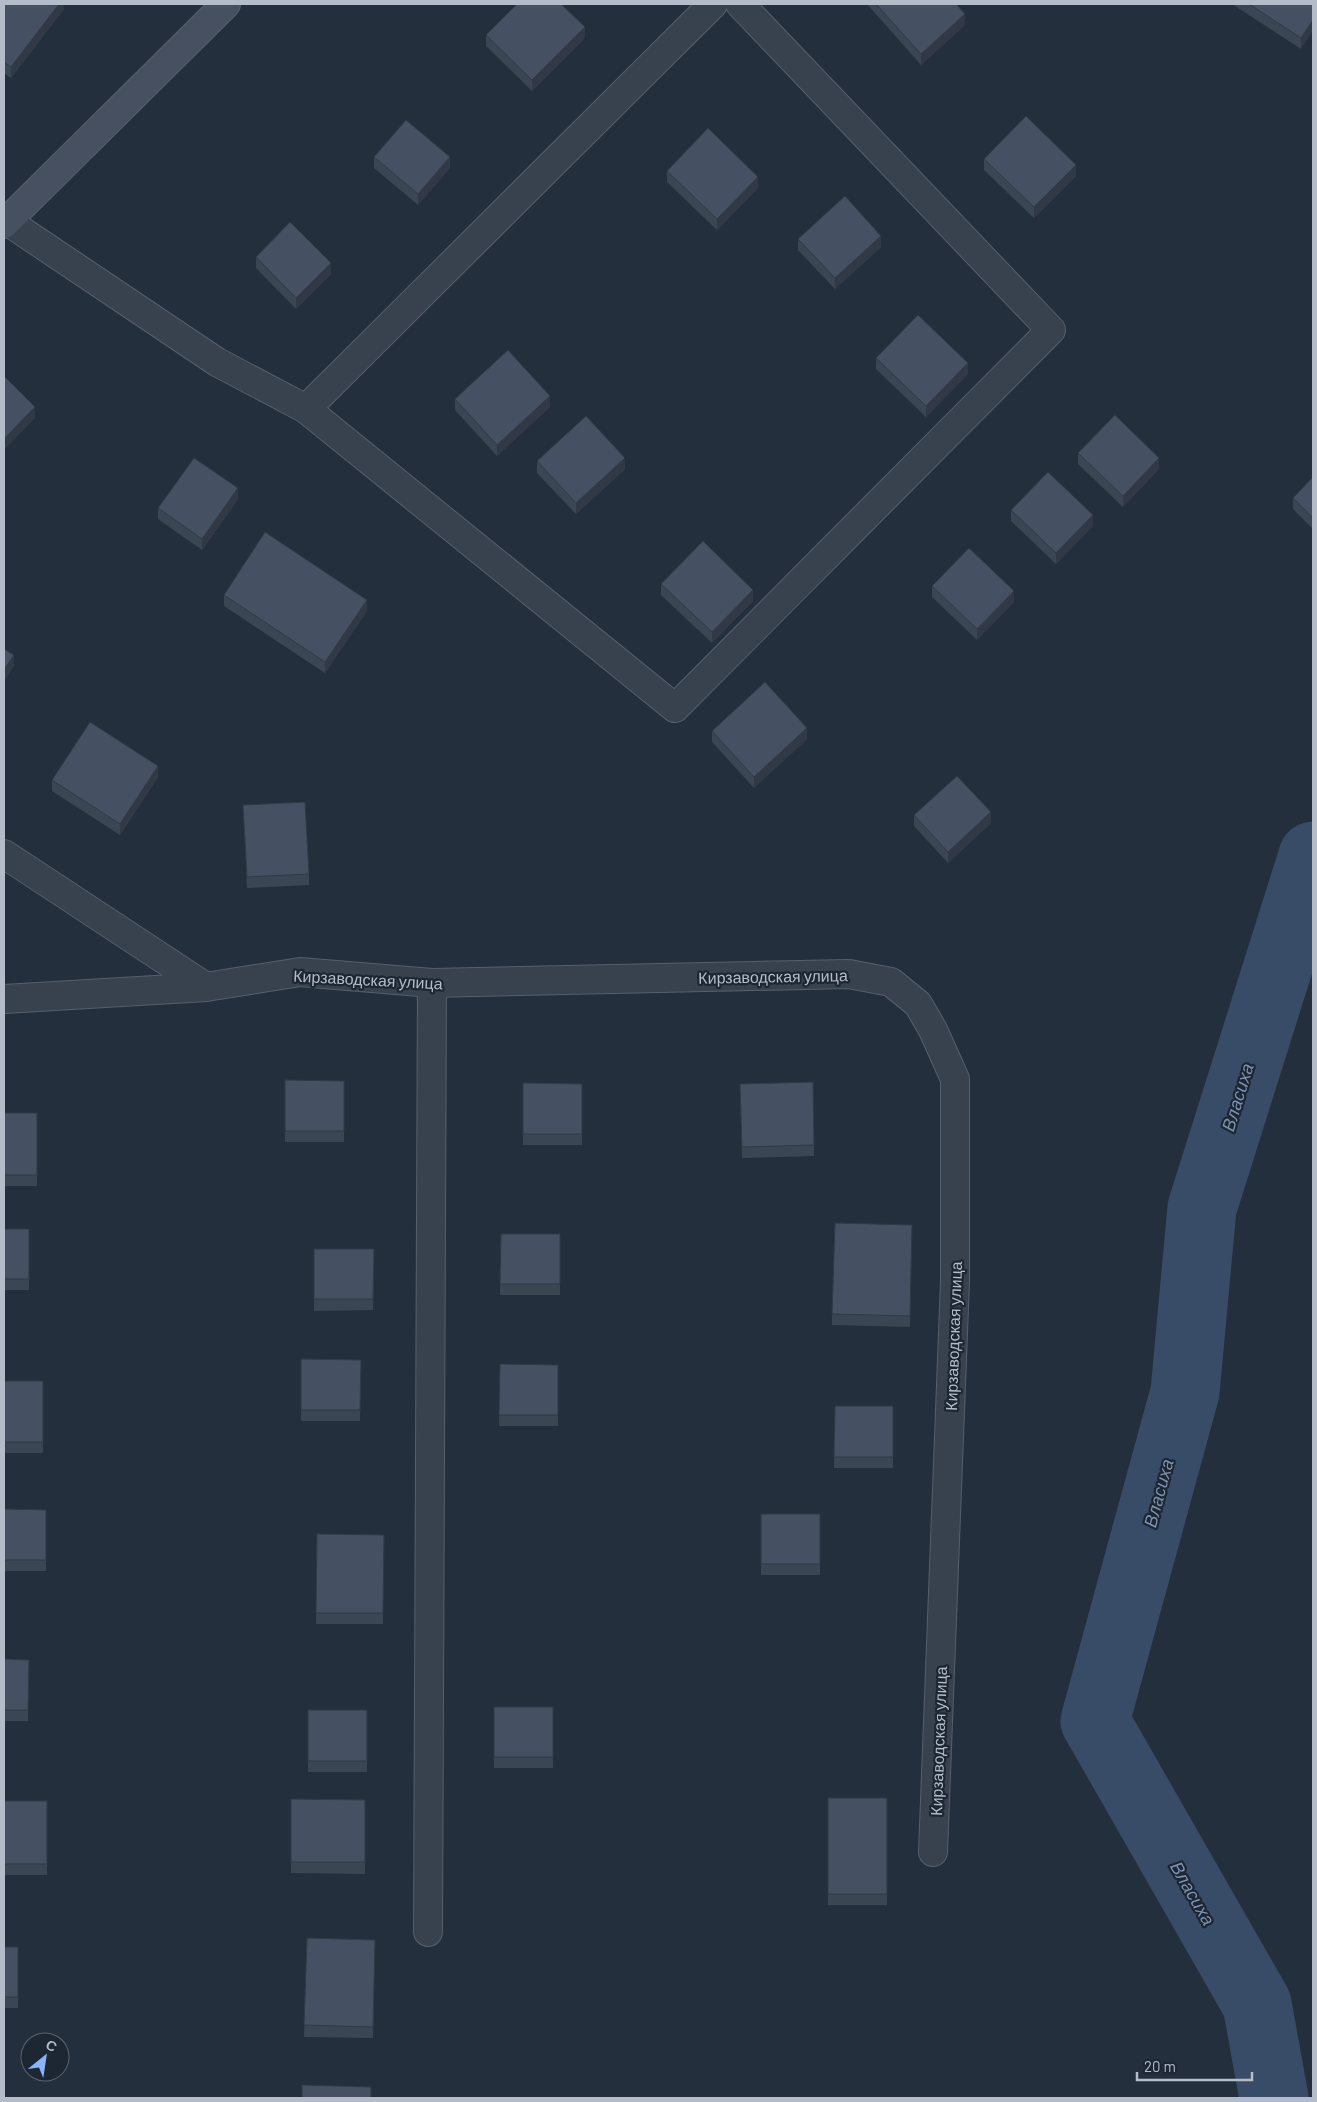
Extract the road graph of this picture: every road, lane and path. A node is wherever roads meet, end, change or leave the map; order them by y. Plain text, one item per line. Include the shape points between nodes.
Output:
1 (226, 4) edge
2 (713, 4) edge
3 (740, 4) edge
4 (5, 222) edge
5 (306, 409) junction
6 (4, 854) edge
7 (432, 983) junction
8 (206, 987) junction
9 (4, 999) edge
10 (933, 1852) dead end
11 (428, 1932) dead end

1 - 4 street
2 - 5 street
3 - 5 street via 1051,330 675,708
4 - 5 street via 217,362
6 - 8 street
7 - 8 street, Кирзаводская улица via 300,972
7 - 10 street, Кирзаводская улица via 849,974 891,982 918,1004 934,1030 955,1079 955,1281
7 - 11 street
8 - 9 street, Кирзаводская улица

